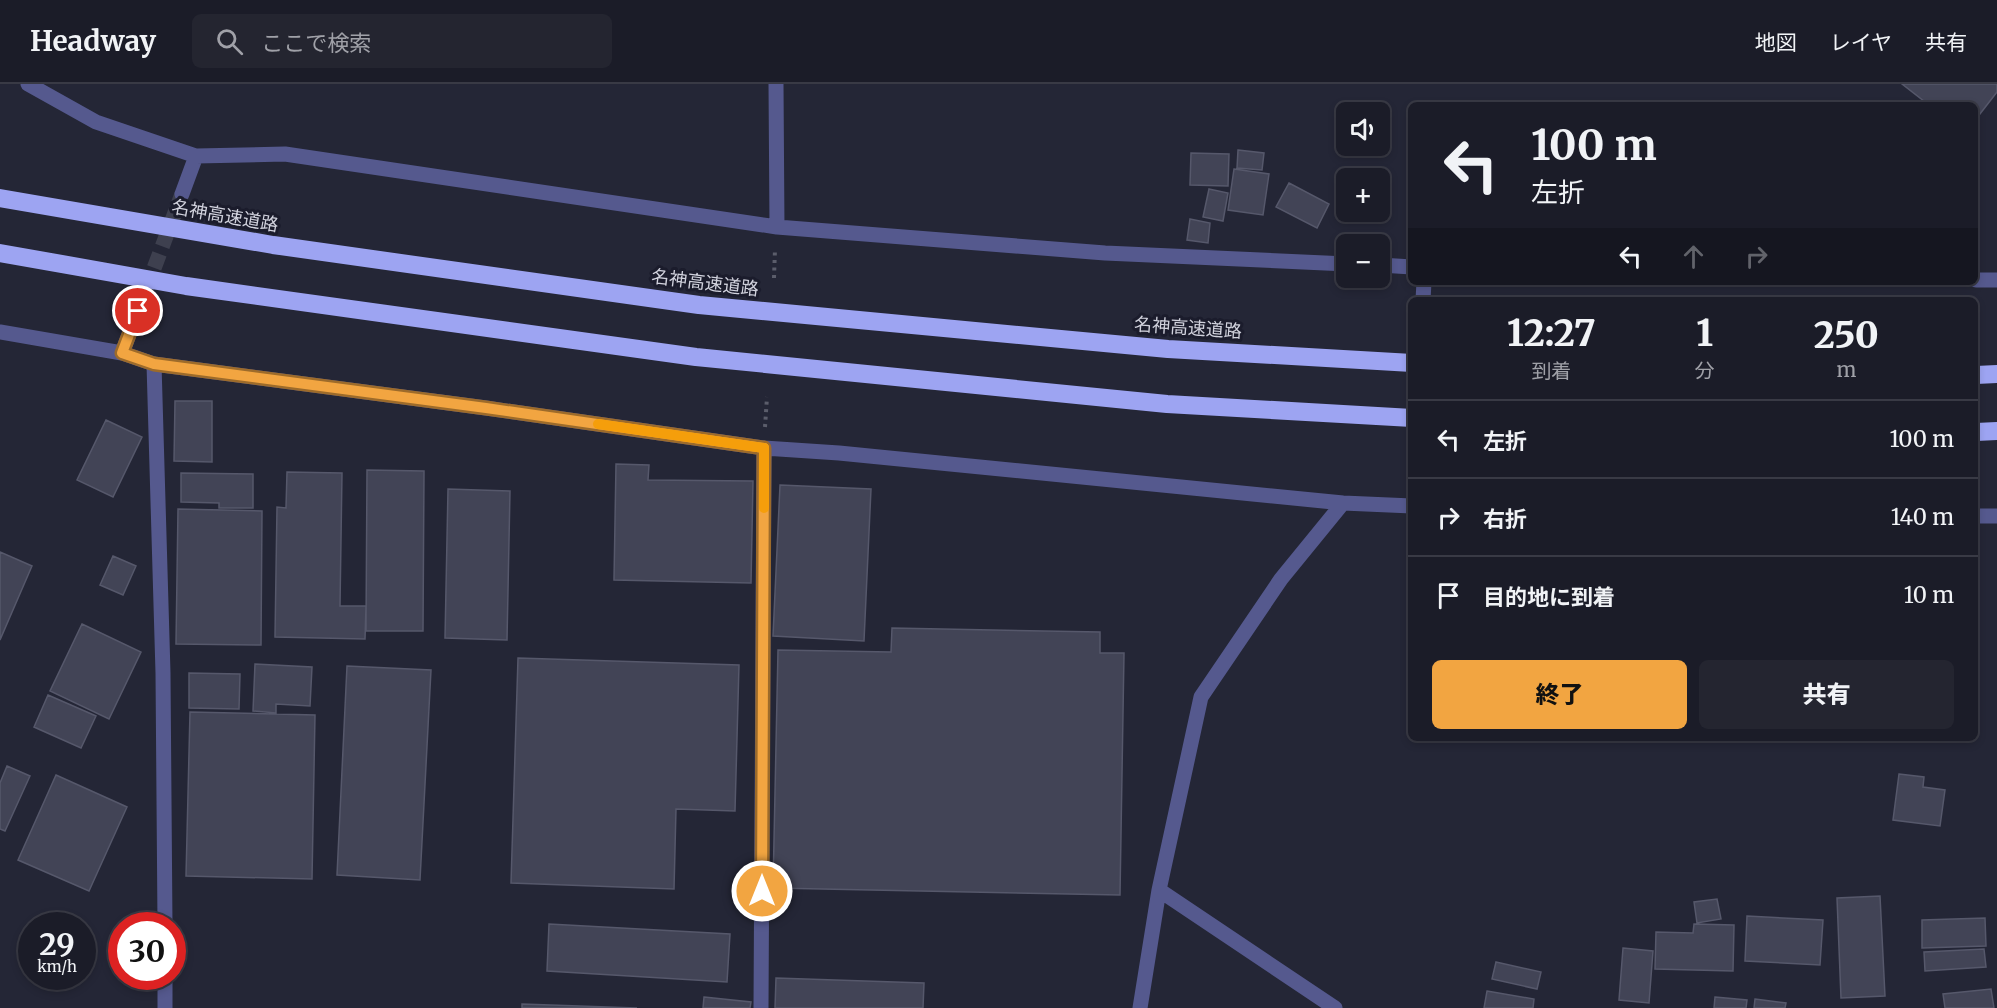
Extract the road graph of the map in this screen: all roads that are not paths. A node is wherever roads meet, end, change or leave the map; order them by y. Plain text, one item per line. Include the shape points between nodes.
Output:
1 (28, 84) edge
2 (776, 84) edge
3 (196, 156) junction
4 (182, 194) tunnel mouth
5 (8, 199) edge
6 (777, 227) junction
7 (0, 254) edge
8 (1336, 264) edge
9 (1390, 266) edge
10 (1408, 267) edge
11 (1978, 280) edge
12 (1997, 280) edge
13 (138, 311) tunnel mouth
14 (0, 332) edge
15 (122, 353) junction
16 (1408, 363) edge
17 (154, 364) junction
18 (1997, 374) edge
19 (1978, 375) edge
20 (1408, 418) edge
21 (1997, 431) edge
22 (1978, 432) edge
23 (764, 448) junction
24 (1343, 503) junction
25 (1408, 506) edge
26 (1978, 516) edge
27 (1997, 516) edge
28 (1159, 890) junction
29 (165, 912) edge
30 (165, 990) edge
31 (165, 1008) edge
32 (761, 1008) edge
33 (1140, 1008) edge
34 (1335, 1008) edge

1 - 3 street via 96,122
2 - 6 street
3 - 4 street
3 - 6 street via 285,154
5 - 16 highway, 名神高速道路 via 273,245 699,305 1168,349
6 - 8 street via 1105,253
7 - 20 highway via 186,286 696,357 1167,404
9 - 10 street
11 - 12 street
13 - 15 street
14 - 15 street
15 - 17 street
17 - 23 street
17 - 29 street
18 - 19 highway
21 - 22 highway
23 - 24 street
23 - 32 street
24 - 25 street
24 - 28 street via 1281,579 1201,697
26 - 27 street
28 - 33 street
28 - 34 street
30 - 31 street

